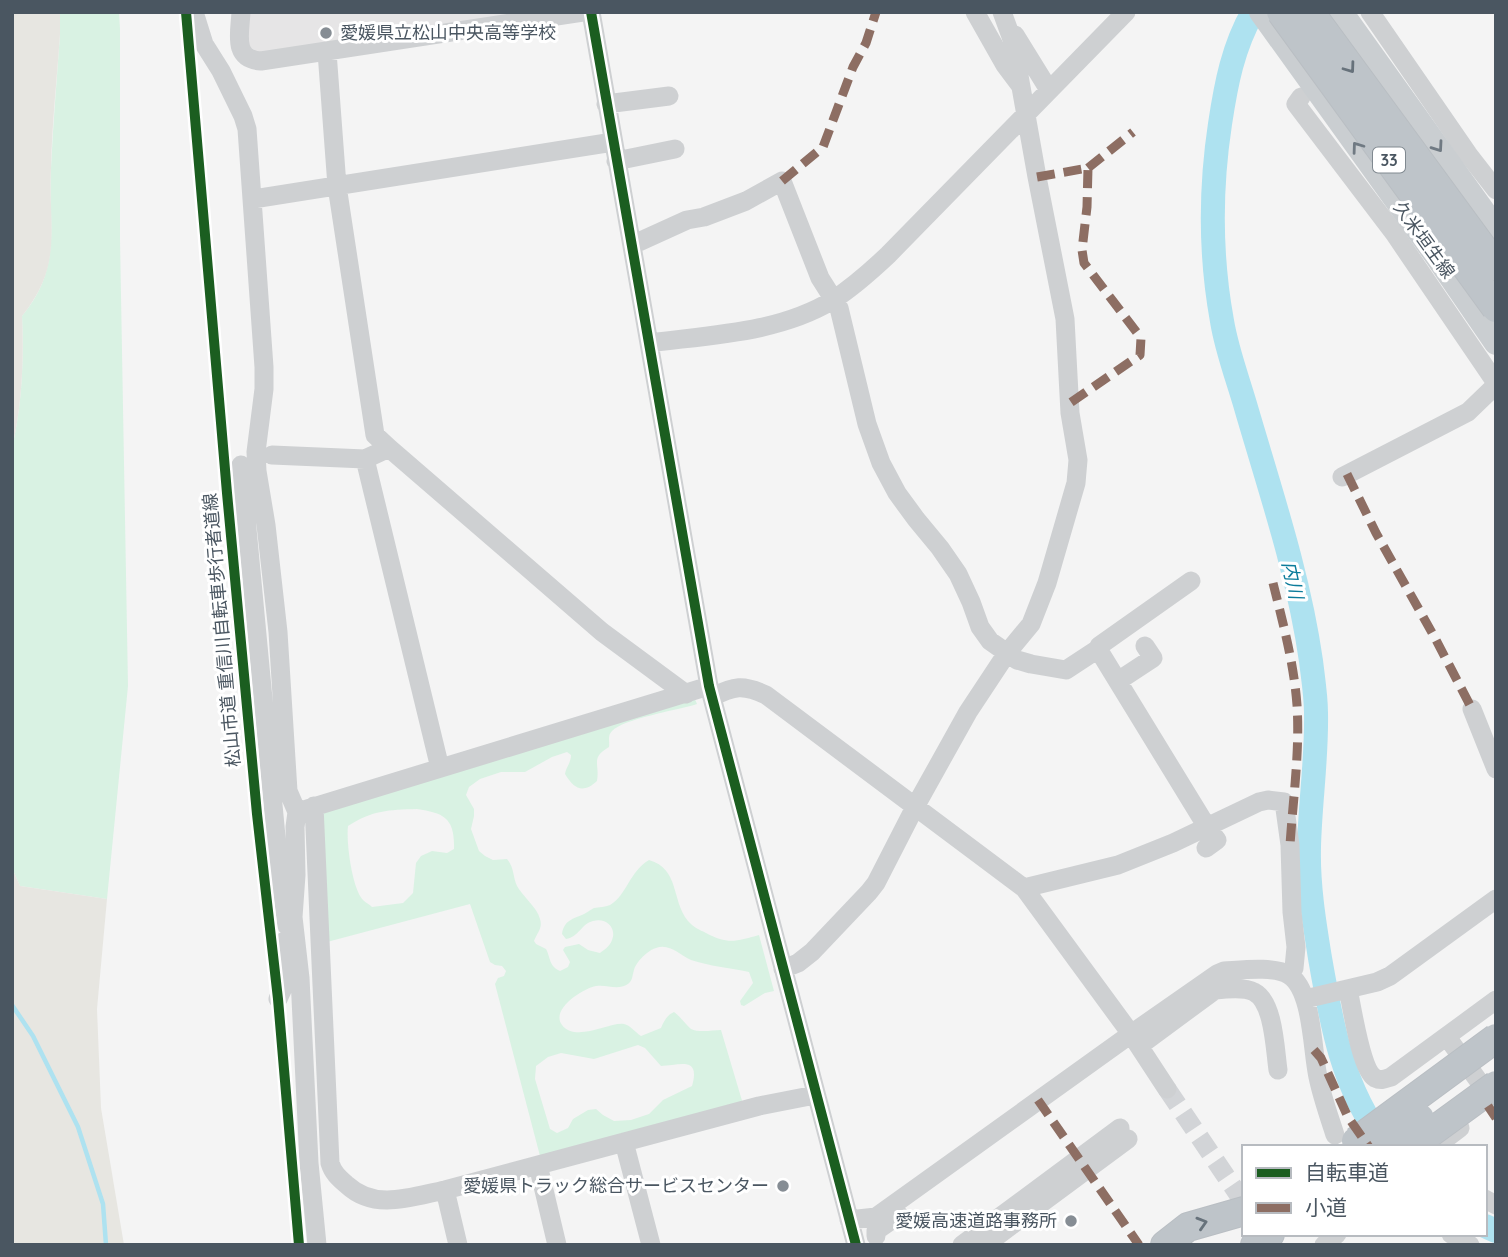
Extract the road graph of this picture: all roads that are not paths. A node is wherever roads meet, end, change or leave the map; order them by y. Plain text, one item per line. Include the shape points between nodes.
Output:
1 (194, 12) edge
2 (241, 12) edge
3 (583, 12) edge
4 (590, 12) edge
5 (975, 12) edge
6 (1126, 12) edge
7 (1261, 12) edge
8 (1310, 12) edge
9 (1341, 12) edge
10 (1370, 12) edge
11 (1005, 17) edge
12 (1280, 24) edge
13 (327, 52) junction
14 (1023, 88) junction
15 (1049, 90) junction
16 (669, 96) dead end
17 (1301, 97) dead end
18 (606, 104) junction
19 (1027, 113) junction
20 (675, 149) dead end
21 (614, 152) junction
22 (337, 186) junction
23 (1496, 190) edge
24 (253, 200) junction
25 (1496, 229) edge
26 (632, 245) junction
27 (1496, 266) edge
28 (834, 299) junction
29 (1496, 308) edge
30 (649, 343) junction
31 (1496, 343) edge
32 (1496, 384) edge
33 (389, 448) junction
34 (272, 455) dead end
35 (365, 459) junction
36 (241, 465) dead end
37 (1342, 477) dead end
38 (1191, 581) dead end
39 (1145, 646) dead end
40 (1098, 649) junction
41 (1007, 653) junction
42 (1118, 681) junction
43 (711, 692) junction
44 (686, 694) junction
45 (1472, 709) dead end
46 (440, 768) junction
47 (1496, 769) edge
48 (915, 807) junction
49 (306, 809) junction
50 (1207, 827) junction
51 (1206, 849) dead end
52 (1024, 888) junction
53 (1496, 899) edge
54 (290, 921) junction
55 (783, 969) junction
56 (1290, 976) junction
57 (1345, 990) junction
58 (278, 999) dead end
59 (1309, 999) junction
60 (1496, 1000) edge
61 (1496, 1018) edge
62 (1447, 1037) junction
63 (1496, 1038) edge
64 (1135, 1040) junction
65 (1496, 1062) edge
66 (1278, 1070) dead end
67 (1167, 1089) tunnel mouth
68 (816, 1095) junction
69 (1495, 1095) edge
70 (1359, 1140) edge
71 (624, 1142) junction
72 (1414, 1145) edge
73 (1437, 1145) edge
74 (537, 1165) junction
75 (444, 1190) junction
76 (919, 1200) dead end
77 (1242, 1212) edge
78 (849, 1220) junction
79 (1454, 1236) edge
80 (877, 1240) edge
81 (855, 1242) edge
82 (317, 1245) edge
83 (458, 1245) edge
84 (557, 1245) edge
85 (651, 1245) edge
86 (962, 1245) edge
87 (985, 1245) edge
88 (1165, 1245) edge
89 (1470, 1245) edge

1 - 24 street via 204,44 245,122
2 - 13 street via 239,44 248,59
3 - 13 street
4 - 18 street
5 - 14 street
6 - 15 street
7 - 12 main road, 久米垣生線
8 -> 27 highway, 33, bridge
9 -> 25 main road
10 - 23 street
11 - 14 street
11 - 15 street
12 - 29 highway, 33, bridge
31 -> 12 main road, 久米垣生線
13 - 22 street
14 - 19 street
15 - 19 street
16 - 18 street
17 - 32 street via 1296,104 1394,233
18 - 21 street
19 - 28 street via 888,255
19 - 41 street via 1065,318 1070,413 1078,460 1067,519 1040,603 1031,624
20 - 21 street
21 - 22 street
21 - 26 street
22 - 24 street
22 - 33 street via 375,435
24 - 49 street via 264,367 257,471 278,632 288,791
26 - 28 street via 687,220 705,218 746,201 782,181 820,278
26 - 30 street
28 - 30 street via 771,325
28 - 41 street via 881,463 897,493 958,574 990,641
30 - 43 street
32 - 37 street via 1468,412
33 - 35 street
33 - 44 street via 603,632
34 - 35 street
35 - 46 street
36 - 54 street via 278,858
38 - 40 street
39 - 42 street via 1153,658
40 - 41 street via 1066,670 1017,660
40 - 42 street
41 - 48 street
42 - 50 street
43 - 44 street
43 - 48 street via 747,687 766,695
43 - 55 street
44 - 46 street
45 - 47 street
46 - 49 street
48 - 52 street
48 - 55 street via 869,892 812,953
49 - 54 street via 295,827 296,875
49 - 75 street via 333,1172 357,1194 376,1200
50 - 51 street via 1217,840
50 - 52 street via 1118,865
50 - 56 street via 1259,802 1284,802 1296,947
52 - 64 street
53 - 57 street via 1401,969 1377,982
54 - 58 street
54 - 82 street via 300,978
55 - 68 street
56 - 59 street
56 - 64 street via 1276,971 1224,971
57 - 59 street
57 - 62 street via 1374,1078 1391,1077
59 - 70 street via 1317,1076
60 - 62 street
61 - 70 highway, bridge via 1431,1065
62 - 69 street
63 - 70 highway, bridge
64 - 66 street via 1215,990 1254,992 1270,1014
64 - 67 street
64 - 78 street via 876,1217
65 - 70 highway, bridge
68 - 71 street
68 - 78 street
69 - 72 highway, bridge
69 - 73 street
71 - 74 street
71 - 85 street
74 - 75 street
74 - 84 street
75 - 83 street
76 - 80 street via 876,1231
88 -> 77 highway via 1188,1227
78 - 81 street
79 - 89 street
80 - 81 street
86 - 87 street via 1124,1133

